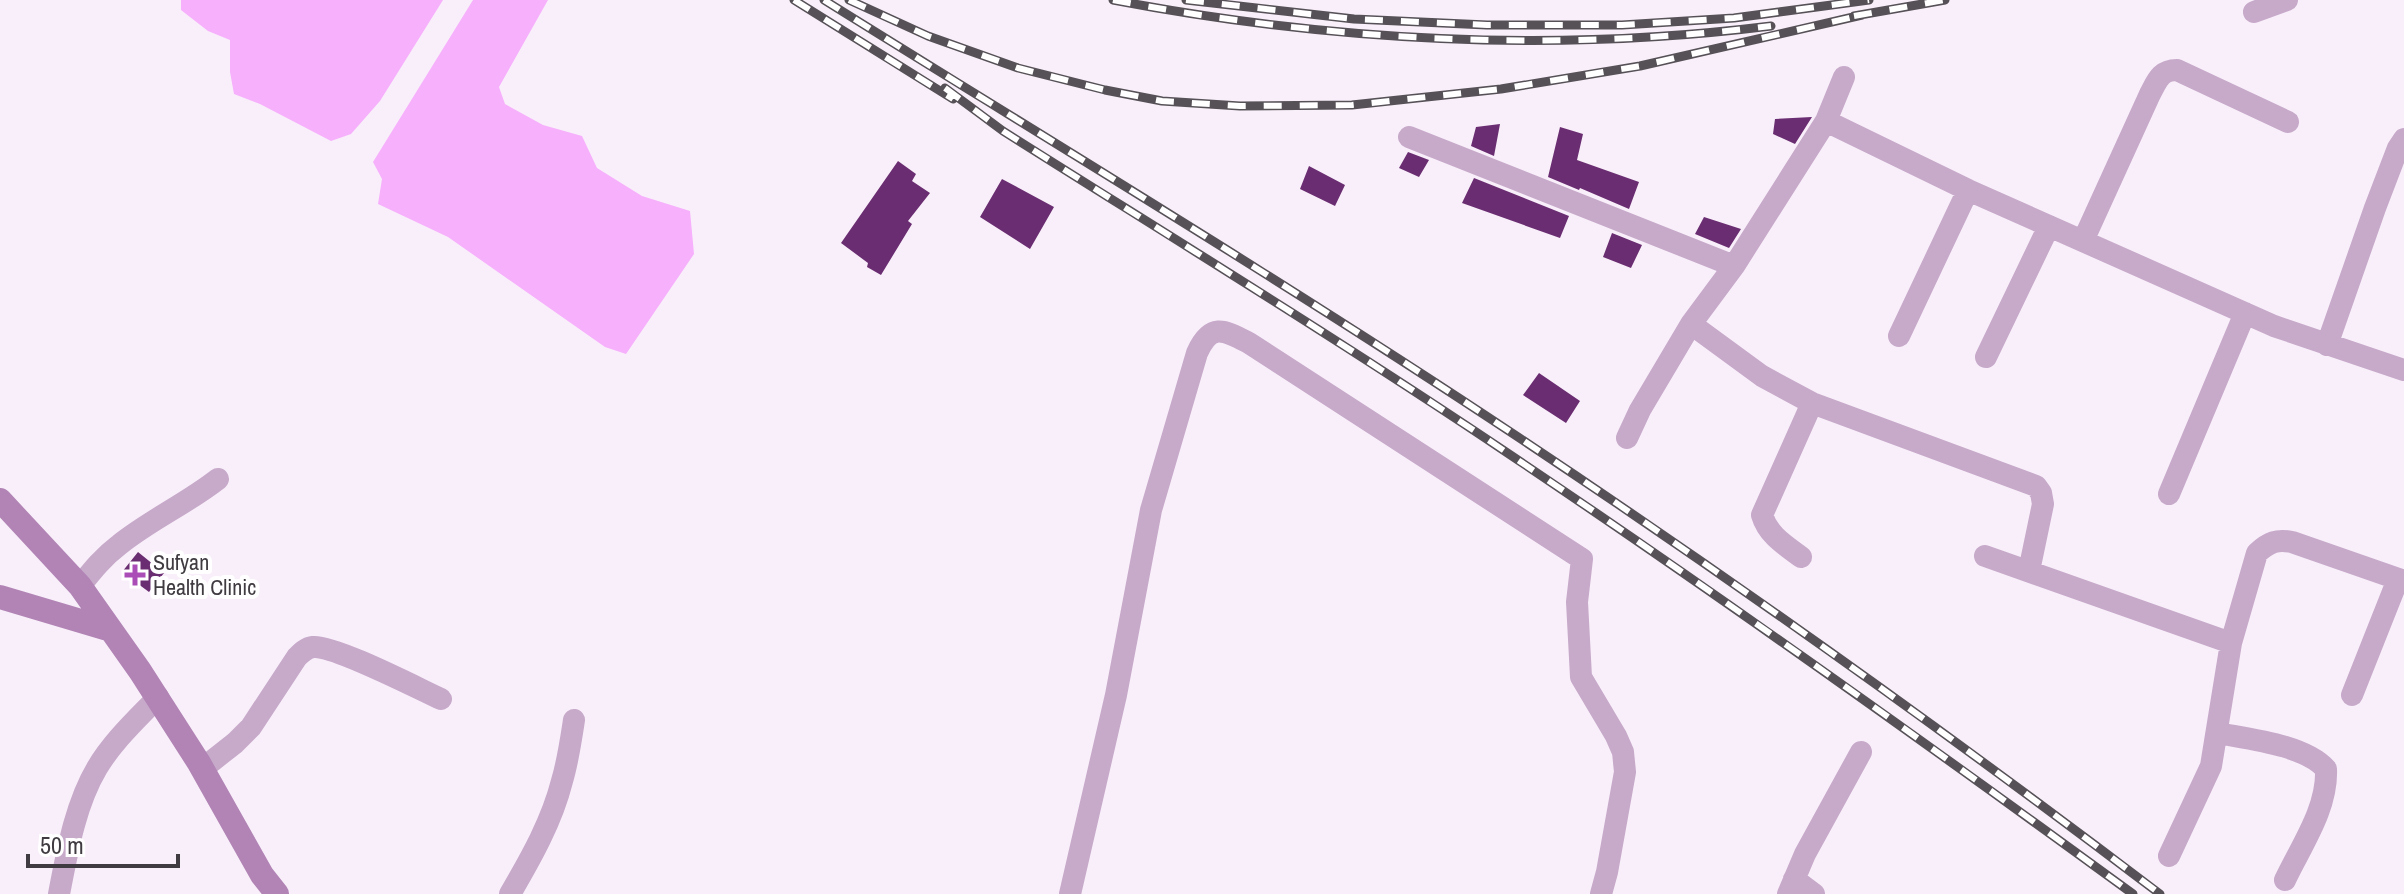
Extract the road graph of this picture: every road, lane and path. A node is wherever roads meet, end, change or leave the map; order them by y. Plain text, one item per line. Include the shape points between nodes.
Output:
1 (2287, 0) edge
2 (2254, 12) dead end
3 (1844, 77) dead end
4 (1826, 121) junction
5 (2288, 122) dead end
6 (1409, 137) dead end
7 (2404, 139) edge
8 (1968, 190) junction
9 (2049, 226) junction
10 (2083, 241) junction
11 (1734, 266) junction
12 (2245, 313) junction
13 (1691, 324) junction
14 (1899, 336) dead end
15 (2327, 345) junction
16 (1986, 357) dead end
17 (2404, 370) edge
18 (1812, 403) junction
19 (1627, 438) dead end
20 (218, 479) dead end
21 (2169, 494) dead end
22 (0, 500) edge
23 (1985, 556) dead end
24 (1801, 557) dead end
25 (2029, 571) junction
26 (2401, 580) edge
27 (80, 586) junction
28 (0, 597) edge
29 (111, 630) junction
30 (2231, 643) junction
31 (2352, 695) dead end
32 (158, 697) junction
33 (441, 699) dead end
34 (574, 720) dead end
35 (2218, 733) junction
36 (1861, 752) dead end
37 (202, 769) junction
38 (2169, 856) dead end
39 (2285, 880) dead end
40 (1791, 886) edge
41 (59, 894) edge
42 (277, 894) edge
43 (510, 894) edge
44 (1070, 894) edge
45 (1601, 894) edge
46 (1814, 894) edge

1 - 2 street
3 - 4 street
4 - 8 street
4 - 11 street
5 - 10 street via 2177,70 2161,74
6 - 11 street
7 - 15 street
8 - 9 street
8 - 14 street
9 - 10 street
9 - 16 street
10 - 12 street
11 - 13 street
12 - 15 street
12 - 21 street
13 - 18 street via 1762,376
13 - 19 street
15 - 17 street
18 - 24 street via 1762,515 1778,540
18 - 25 street via 2036,486 2043,504
20 - 27 street via 120,544
22 - 27 main road
23 - 25 street
25 - 30 street
26 - 30 street via 2279,539 2257,553
26 - 31 street
27 - 29 main road
28 - 29 main road
29 - 32 main road
30 - 35 street
32 - 37 main road
32 - 41 street via 96,770 73,832
33 - 37 street via 335,651 312,647 297,657 251,727
34 - 43 street via 557,799
35 - 38 street via 2211,766
35 - 39 street via 2291,749 2326,769 2321,806
36 - 40 street
37 - 42 main road
40 - 46 street
44 - 45 street via 1154,496 1197,353 1202,341 1218,331 1249,343 1582,559 1577,602 1581,677 1616,736 1625,772

